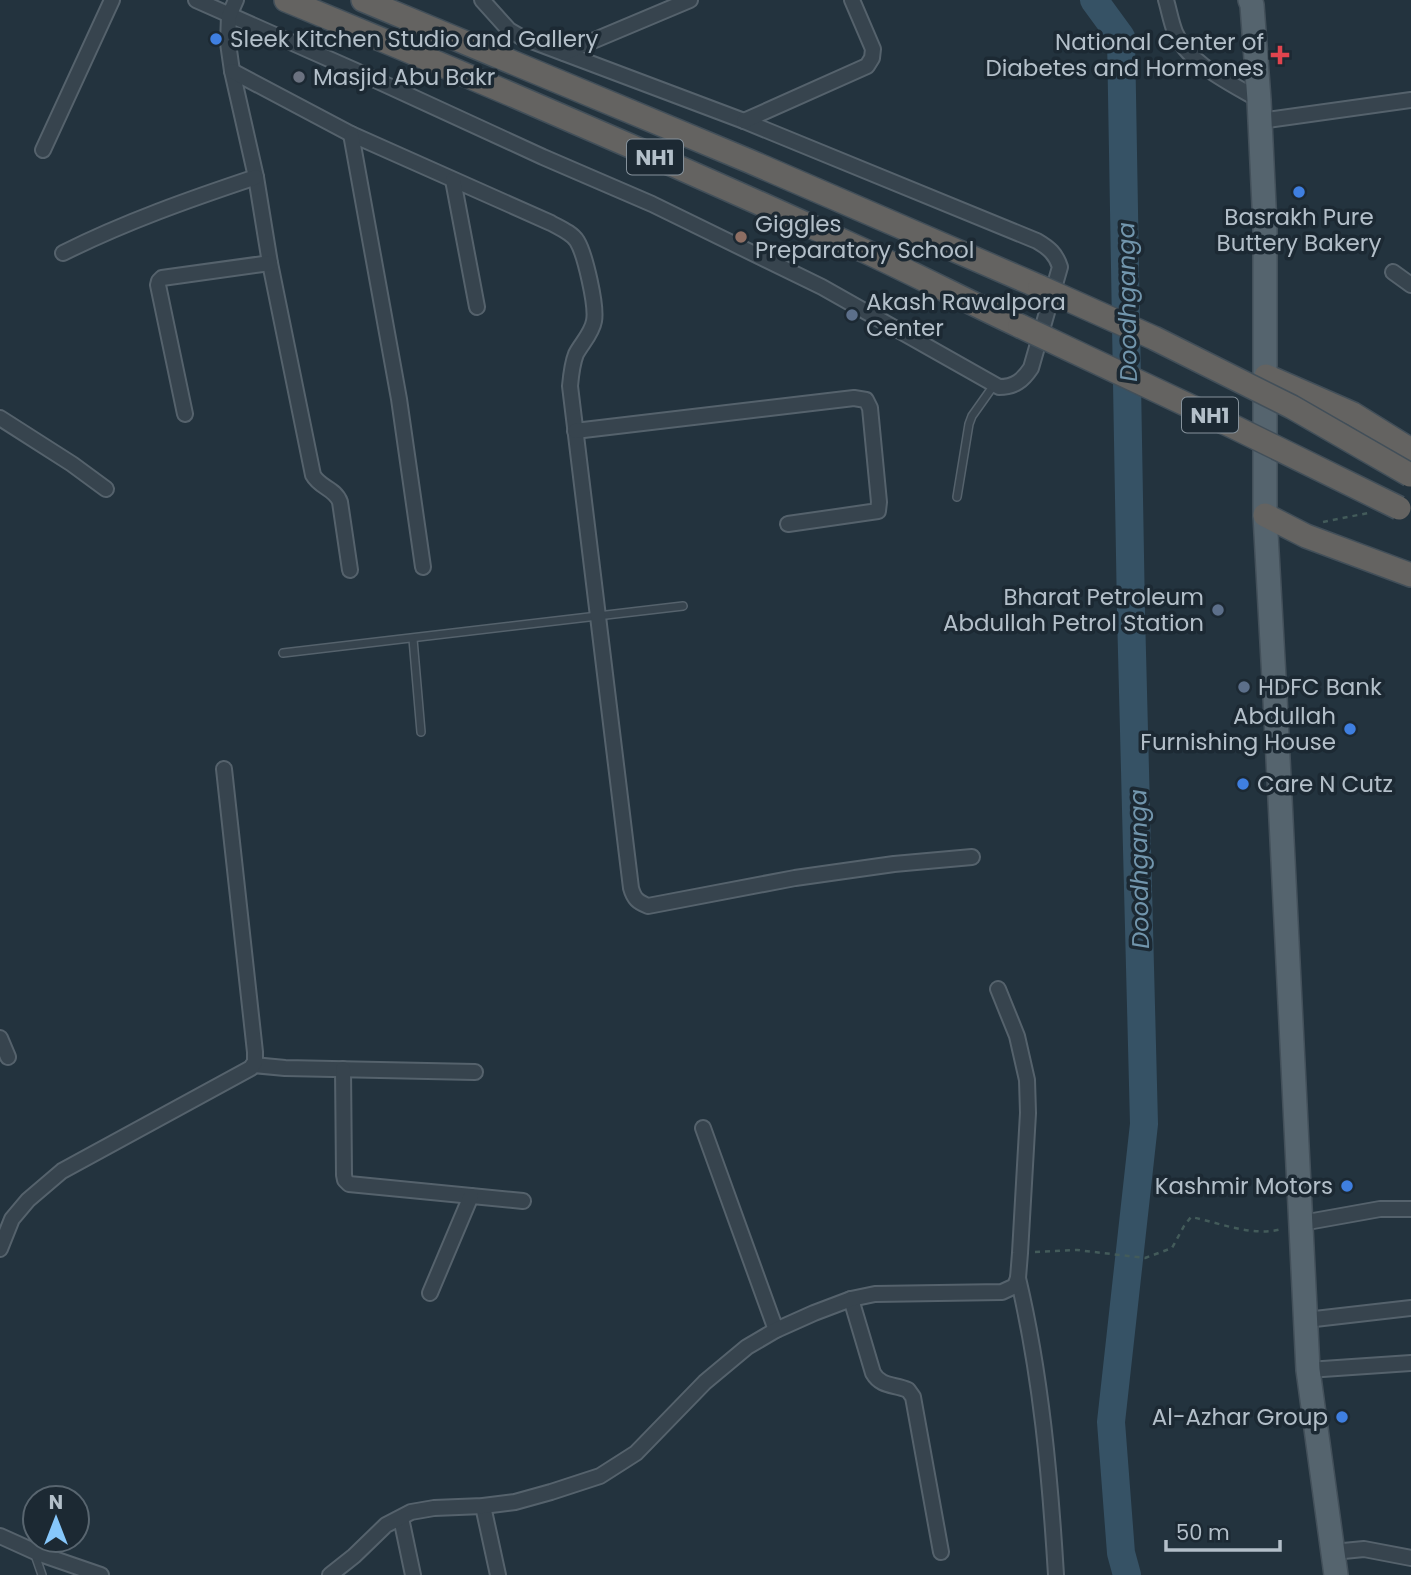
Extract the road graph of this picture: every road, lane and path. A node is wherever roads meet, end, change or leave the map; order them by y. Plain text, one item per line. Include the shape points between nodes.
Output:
1 (112, 0) edge
2 (196, 0) edge
3 (236, 0) edge
4 (286, 0) edge
5 (363, 0) edge
6 (690, 0) edge
7 (852, 0) edge
8 (1166, 0) edge
9 (1250, 0) edge
10 (490, 2) edge
11 (229, 16) junction
12 (564, 53) junction
13 (232, 71) junction
14 (1411, 100) edge
15 (1259, 111) junction
16 (744, 121) junction
17 (351, 134) junction
18 (43, 150) dead end
19 (256, 177) junction
20 (453, 180) junction
21 (63, 253) dead end
22 (270, 263) junction
23 (1393, 272) dead end
24 (1411, 285) edge
25 (477, 307) dead end
26 (1266, 376) junction
27 (995, 384) junction
28 (185, 414) dead end
29 (0, 418) edge
30 (575, 431) junction
31 (1411, 450) edge
32 (1411, 475) edge
33 (106, 489) dead end
34 (957, 497) dead end
35 (1405, 511) edge
36 (1265, 515) junction
37 (788, 523) dead end
38 (1290, 528) junction
39 (423, 567) dead end
40 (350, 570) dead end
41 (1411, 575) edge
42 (684, 606) dead end
43 (597, 616) junction
44 (413, 639) junction
45 (283, 653) dead end
46 (421, 732) dead end
47 (223, 769) dead end
48 (972, 857) dead end
49 (998, 989) dead end
50 (0, 1038) edge
51 (8, 1056) dead end
52 (253, 1065) junction
53 (343, 1069) junction
54 (475, 1072) dead end
55 (703, 1128) dead end
56 (471, 1196) junction
57 (523, 1201) dead end
58 (1411, 1209) edge
59 (1302, 1223) junction
60 (0, 1249) edge
61 (1020, 1252) junction
62 (1018, 1278) junction
63 (430, 1293) dead end
64 (851, 1299) junction
65 (1411, 1308) edge
66 (1306, 1320) junction
67 (776, 1330) junction
68 (1411, 1363) edge
69 (1308, 1370) junction
70 (483, 1506) junction
71 (401, 1518) junction
72 (0, 1536) edge
73 (21, 1545) edge
74 (941, 1552) dead end
75 (35, 1554) edge
76 (42, 1554) edge
77 (1411, 1558) edge
78 (1334, 1564) edge
79 (42, 1575) edge
80 (101, 1575) edge
81 (330, 1575) edge
82 (413, 1575) edge
83 (498, 1575) edge
84 (1056, 1575) edge

1 - 18 street
2 - 11 street
3 - 11 street
4 - 35 highway, NH1, bridge via 869,253
5 - 32 highway, NH1, bridge via 749,161 1154,338
6 - 12 street
7 - 16 street via 873,49 867,66
8 - 15 street via 1175,33 1187,51
9 - 15 main road
10 - 12 street via 499,20 515,34
11 - 13 street
11 - 27 street via 652,204 822,287
12 - 16 street
13 - 17 street
13 - 19 street
14 - 15 street
15 - 26 main road
16 - 27 street via 1049,248 1060,267 1031,368 1015,384
17 - 20 street
17 - 39 street via 399,399
19 - 21 street via 148,215
19 - 22 street
20 - 25 street
20 - 30 street via 565,231 576,239 584,255 594,322 571,370
22 - 28 street via 159,281
22 - 40 street via 313,475 337,494
23 - 24 street
26 - 31 highway via 1353,414
26 - 36 main road
27 - 34 lane via 969,424
29 - 33 street
30 - 37 street via 866,400 878,511
30 - 43 street
35 - 38 path
36 - 38 highway
36 - 59 main road
38 - 41 highway
42 - 43 lane
43 - 44 lane
43 - 48 street via 631,888 640,903 648,906 794,878
44 - 45 lane
44 - 46 lane
47 - 52 street
49 - 61 street via 1017,1036 1027,1080
50 - 51 street
52 - 53 street
52 - 60 street via 62,1171 12,1219
53 - 54 street
53 - 56 street via 344,1175 349,1184
55 - 67 street
56 - 57 street
56 - 63 street
58 - 59 street via 1380,1209
59 - 61 path via 1270,1232 1191,1217 1172,1248 1145,1258 1077,1250
59 - 66 main road
61 - 62 street
62 - 64 street via 1015,1286 1002,1292 875,1294
62 - 84 street via 1034,1354
64 - 67 street
64 - 74 street via 877,1380 908,1390 913,1397
65 - 66 street
66 - 69 main road
67 - 70 street via 724,1365 618,1466 551,1492
68 - 69 street
69 - 78 main road
70 - 71 street via 433,1508
70 - 83 street
71 - 81 street via 386,1525
71 - 82 street
72 - 73 street
75 - 79 lane
76 - 80 street
77 - 78 street via 1364,1549

